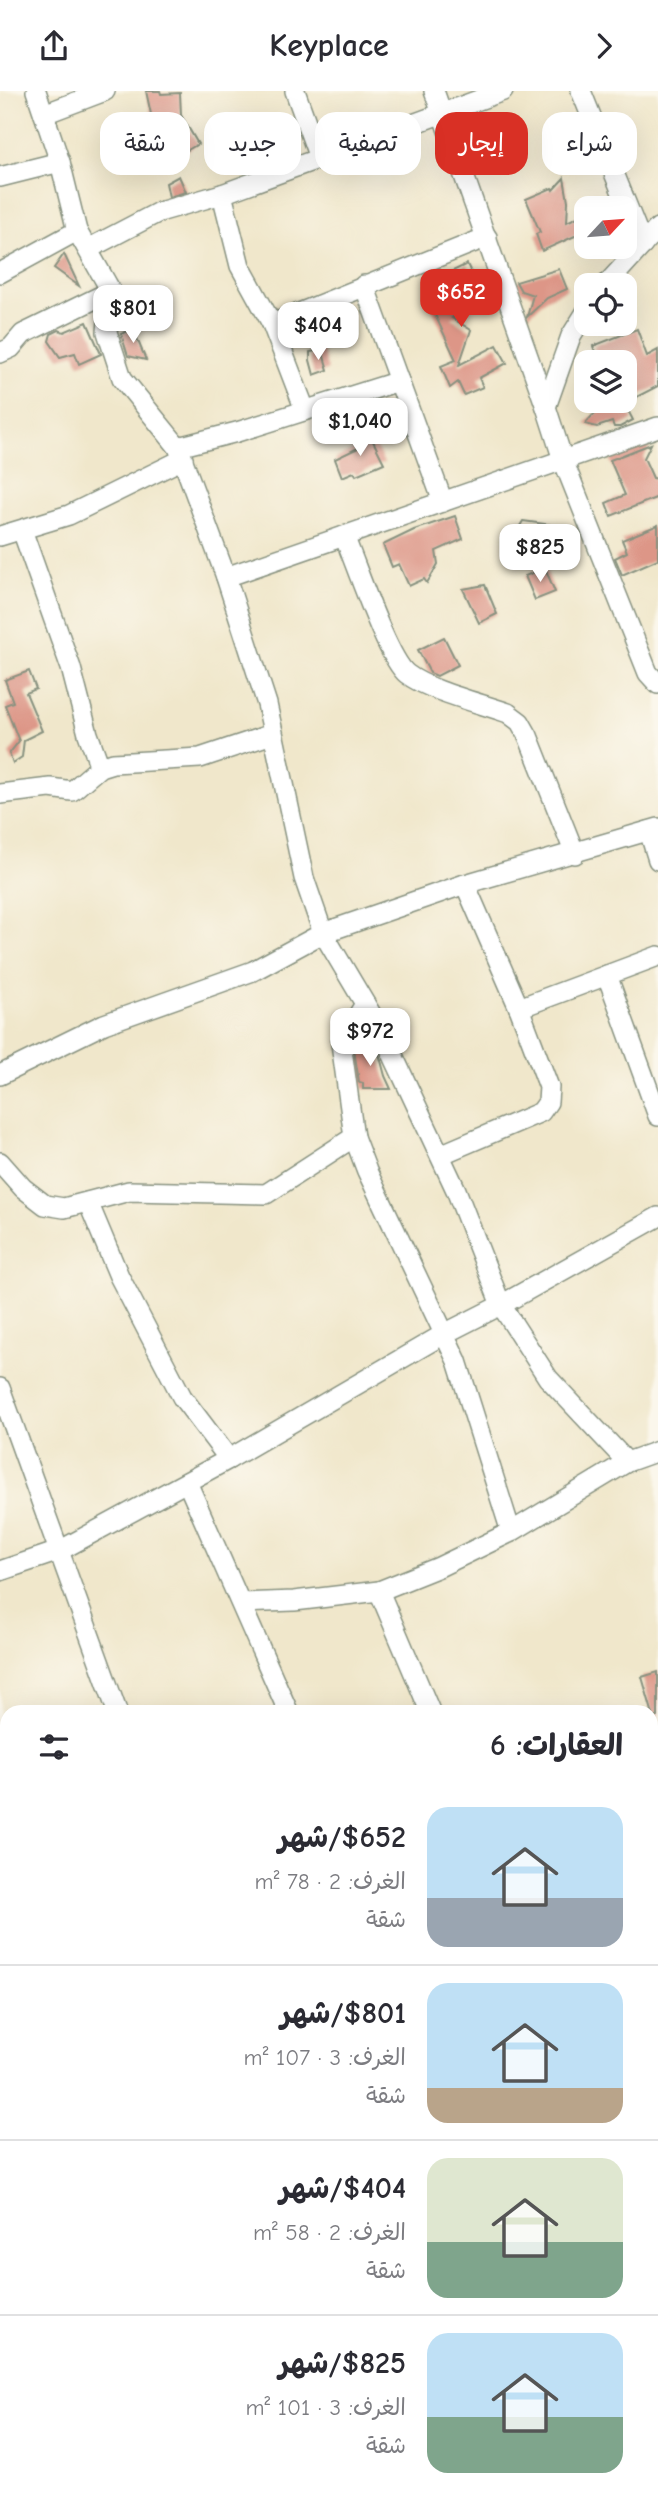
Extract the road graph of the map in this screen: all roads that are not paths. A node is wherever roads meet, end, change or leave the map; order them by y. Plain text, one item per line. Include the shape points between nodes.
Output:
1 (105, 91) edge
2 (295, 91) edge
3 (434, 91) edge
4 (503, 91) edge
5 (581, 91) edge
6 (37, 92) edge
7 (443, 112) edge
8 (446, 112) edge
9 (44, 114) junction
10 (315, 147) edge
11 (315, 159) edge
12 (60, 162) junction
13 (465, 175) edge
14 (0, 177) edge
15 (222, 194) junction
16 (658, 228) edge
17 (77, 231) junction
18 (487, 237) junction
19 (643, 245) junction
20 (88, 249) junction
21 (0, 273) edge
22 (617, 273) edge
23 (365, 285) junction
24 (111, 291) junction
25 (272, 324) junction
26 (574, 331) edge
27 (0, 353) edge
28 (399, 381) junction
29 (546, 407) junction
30 (305, 411) junction
31 (658, 427) edge
32 (181, 453) junction
33 (563, 460) junction
34 (443, 502) junction
35 (22, 530) junction
36 (0, 536) edge
37 (344, 536) junction
38 (226, 577) junction
39 (658, 684) edge
40 (272, 734) junction
41 (100, 767) junction
42 (0, 794) edge
43 (653, 829) edge
44 (575, 854) junction
45 (658, 860) edge
46 (465, 884) junction
47 (323, 933) junction
48 (658, 955) edge
49 (607, 975) junction
50 (365, 1004) junction
51 (519, 1008) junction
52 (0, 1075) edge
53 (658, 1117) edge
54 (354, 1137) junction
55 (440, 1155) junction
56 (0, 1162) edge
57 (88, 1202) junction
58 (658, 1217) edge
59 (501, 1305) junction
60 (444, 1333) junction
61 (0, 1388) edge
62 (658, 1451) edge
63 (229, 1459) junction
64 (627, 1462) junction
65 (187, 1482) junction
66 (511, 1532) junction
67 (59, 1551) junction
68 (0, 1571) edge
69 (379, 1591) junction
70 (241, 1603) junction
71 (115, 1705) edge
72 (285, 1705) edge
73 (427, 1705) edge

1 - 9 street
2 - 10 street
3 - 7 street
4 - 8 street
5 - 19 street
6 - 9 street
9 - 12 street
11 - 15 street
12 - 14 street
12 - 17 street
13 - 18 street
15 - 20 street via 159,212
15 - 25 street via 240,266
16 - 19 street
17 - 20 street
17 - 21 street
18 - 23 street
18 - 29 street
19 - 22 street
20 - 24 street
23 - 25 street
23 - 28 street
24 - 27 street via 23,334
24 - 32 street via 107,332 122,378
25 - 30 street
26 - 29 street
28 - 30 street
28 - 34 street
29 - 33 street
30 - 32 street
31 - 33 street
32 - 35 street via 86,507
32 - 38 street
33 - 34 street
33 - 39 street via 648,673
34 - 37 street
35 - 36 street
35 - 41 street
37 - 38 street
37 - 44 street via 391,652 405,673 508,713 520,722
38 - 40 street via 267,704
40 - 41 street via 200,758
40 - 47 street via 304,878
41 - 42 street via 72,791 50,788
43 - 44 street
43 - 45 street
44 - 46 street
46 - 47 street
46 - 51 street
47 - 50 street
47 - 52 street via 253,971 104,1024
48 - 49 street
49 - 51 street
49 - 53 street
50 - 54 street via 341,1043
50 - 55 street
51 - 55 street via 549,1087 548,1102 541,1112
54 - 57 street via 266,1194 129,1191
54 - 60 street
55 - 59 street
56 - 57 street via 45,1205 64,1208
57 - 63 street via 119,1276 182,1397
58 - 59 street
59 - 60 street
59 - 64 street via 548,1378
60 - 63 street
60 - 66 street
61 - 67 street
62 - 64 street
63 - 65 street
64 - 66 street
65 - 67 street
65 - 70 street
66 - 69 street
67 - 68 street
67 - 71 street
69 - 70 street
69 - 73 street
70 - 72 street

